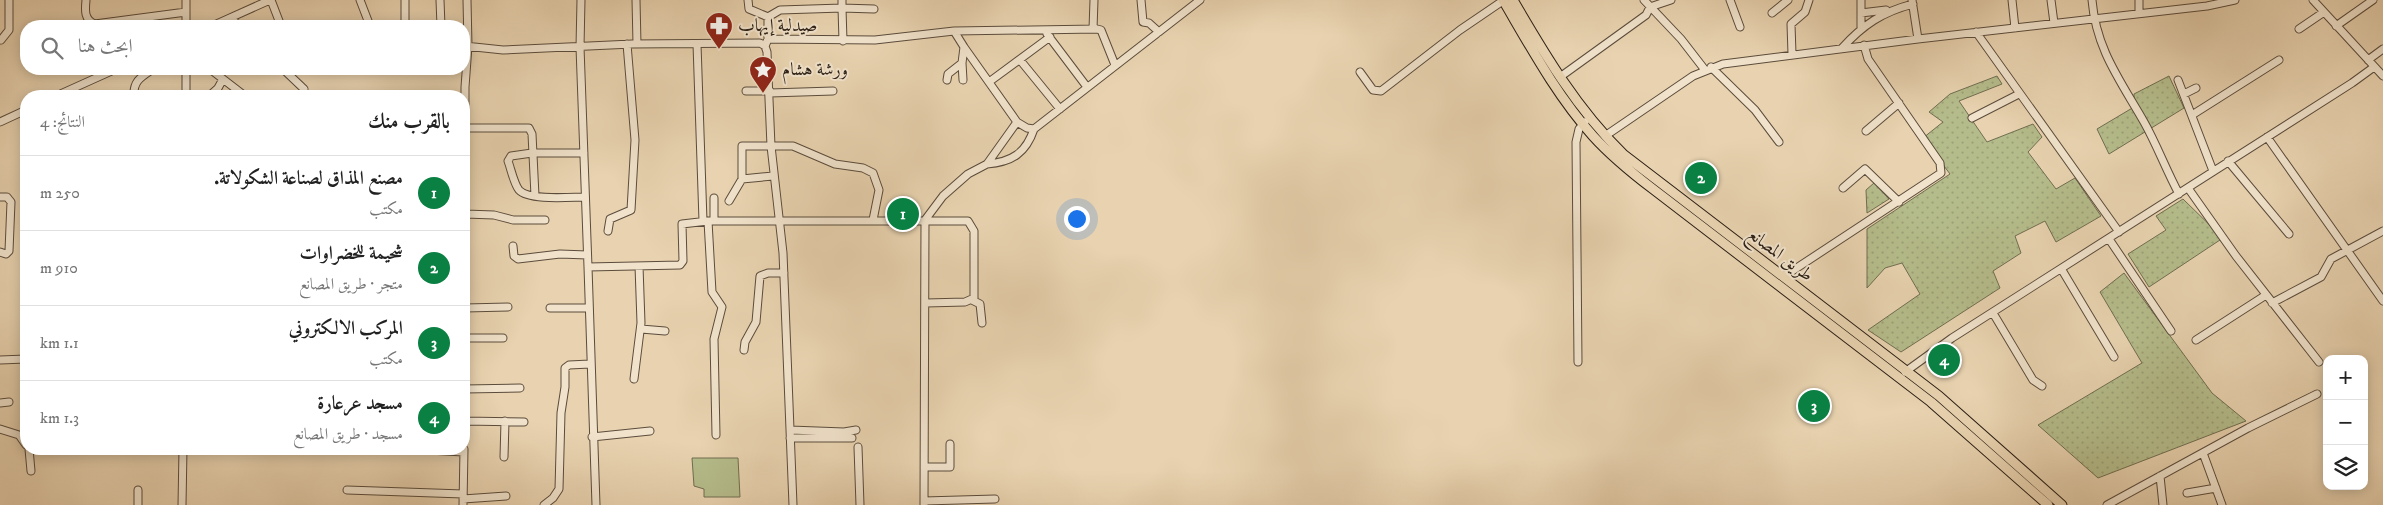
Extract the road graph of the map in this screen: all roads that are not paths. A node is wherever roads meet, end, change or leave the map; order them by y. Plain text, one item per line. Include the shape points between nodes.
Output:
1 (9, 0) edge
2 (86, 0) edge
3 (186, 0) edge
4 (271, 0) edge
5 (360, 0) edge
6 (405, 0) edge
7 (440, 0) edge
8 (467, 0) edge
9 (581, 0) edge
10 (636, 0) edge
11 (748, 0) edge
12 (1094, 0) edge
13 (1141, 0) edge
14 (1188, 0) edge
15 (1200, 0) edge
16 (1503, 0) edge
17 (1513, 0) edge
18 (1644, 0) edge
19 (1671, 0) edge
20 (1730, 0) edge
21 (1788, 0) edge
22 (1809, 0) edge
23 (1861, 0) edge
24 (2012, 0) edge
25 (2051, 0) edge
26 (2092, 0) edge
27 (2138, 0) edge
28 (2178, 0) edge
29 (2235, 0) edge
30 (2313, 0) edge
31 (2373, 0) edge
32 (1913, 2) edge
33 (842, 4) edge
34 (1650, 7) junction
35 (874, 9) dead end
36 (1189, 9) junction
37 (1893, 9) junction
38 (2179, 9) junction
39 (186, 12) junction
40 (2324, 12) junction
41 (1772, 13) dead end
42 (1861, 13) junction
43 (2140, 13) junction
44 (768, 17) junction
45 (230, 18) junction
46 (2094, 19) junction
47 (88, 20) edge
48 (125, 20) edge
49 (186, 20) edge
50 (226, 20) edge
51 (232, 20) edge
52 (279, 20) edge
53 (368, 20) edge
54 (405, 20) edge
55 (441, 20) edge
56 (467, 20) edge
57 (2054, 24) junction
58 (2336, 26) junction
59 (1740, 27) dead end
60 (1861, 27) junction
61 (2015, 28) junction
62 (2299, 28) dead end
63 (1093, 29) junction
64 (1043, 30) junction
65 (954, 31) junction
66 (1159, 32) junction
67 (1976, 32) junction
68 (1050, 37) junction
69 (1918, 38) junction
70 (1, 40) dead end
71 (843, 40) junction
72 (766, 43) junction
73 (627, 44) junction
74 (637, 44) junction
75 (697, 44) junction
76 (1864, 45) junction
77 (470, 46) edge
78 (580, 47) junction
79 (964, 47) junction
80 (1842, 48) junction
81 (2383, 49) edge
82 (1792, 54) junction
83 (1020, 60) junction
84 (2279, 60) dead end
85 (2368, 60) junction
86 (962, 63) junction
87 (1115, 65) junction
88 (2374, 67) junction
89 (1708, 69) junction
90 (1360, 72) dead end
91 (103, 75) edge
92 (144, 75) edge
93 (186, 75) edge
94 (218, 75) edge
95 (290, 75) edge
96 (465, 75) edge
97 (2383, 76) edge
98 (1560, 78) junction
99 (223, 79) junction
100 (947, 80) dead end
101 (963, 80) dead end
102 (2178, 80) dead end
103 (989, 82) junction
104 (304, 88) dead end
105 (1087, 88) junction
106 (2196, 88) dead end
107 (69, 90) edge
108 (134, 90) edge
109 (186, 90) edge
110 (216, 90) edge
111 (237, 90) edge
112 (465, 90) edge
113 (746, 91) dead end
114 (770, 92) junction
115 (833, 92) dead end
116 (2019, 94) junction
117 (2184, 94) junction
118 (1899, 103) junction
119 (1060, 109) junction
120 (20, 113) edge
121 (2192, 115) junction
122 (1972, 118) dead end
123 (1586, 121) junction
124 (0, 122) edge
125 (1017, 122) junction
126 (470, 128) edge
127 (1034, 128) junction
128 (1866, 131) dead end
129 (1605, 136) junction
130 (2267, 137) junction
131 (1779, 142) dead end
132 (771, 146) junction
133 (532, 153) junction
134 (584, 153) junction
135 (2228, 161) junction
136 (987, 164) junction
137 (2213, 171) junction
138 (773, 176) junction
139 (742, 179) junction
140 (1843, 188) dead end
141 (2188, 188) junction
142 (2179, 194) junction
143 (0, 196) edge
144 (535, 196) junction
145 (585, 197) junction
146 (714, 198) dead end
147 (729, 200) dead end
148 (1899, 202) junction
149 (470, 214) edge
150 (544, 220) dead end
151 (873, 220) junction
152 (925, 220) junction
153 (708, 221) junction
154 (779, 221) junction
155 (608, 231) dead end
156 (2119, 232) junction
157 (2289, 234) dead end
158 (2382, 234) edge
159 (2109, 238) junction
160 (513, 246) dead end
161 (2347, 250) junction
162 (0, 252) edge
163 (587, 255) junction
164 (1752, 259) junction
165 (639, 266) junction
166 (588, 267) junction
167 (2062, 270) junction
168 (784, 273) junction
169 (1783, 277) junction
170 (2266, 295) junction
171 (972, 300) junction
172 (2383, 301) edge
173 (2272, 302) junction
174 (926, 303) junction
175 (508, 307) dead end
176 (470, 308) edge
177 (550, 308) dead end
178 (588, 308) junction
179 (1993, 313) junction
180 (982, 323) dead end
181 (641, 329) junction
182 (2171, 331) dead end
183 (665, 332) dead end
184 (470, 338) edge
185 (503, 338) dead end
186 (2196, 340) dead end
187 (744, 350) dead end
188 (2114, 357) dead end
189 (0, 360) edge
190 (20, 360) edge
191 (1578, 362) dead end
192 (2319, 362) dead end
193 (590, 364) junction
194 (1906, 372) junction
195 (634, 379) dead end
196 (2042, 386) dead end
197 (520, 388) dead end
198 (470, 389) edge
199 (2317, 394) dead end
200 (9, 402) dead end
201 (0, 403) edge
202 (470, 420) edge
203 (505, 422) junction
204 (524, 422) dead end
205 (1965, 426) junction
206 (0, 429) edge
207 (790, 430) junction
208 (856, 430) dead end
209 (650, 431) dead end
210 (20, 436) edge
211 (716, 436) dead end
212 (592, 437) junction
213 (790, 438) junction
214 (852, 438) dead end
215 (950, 444) dead end
216 (858, 447) dead end
217 (2203, 453) junction
218 (29, 455) edge
219 (183, 455) edge
220 (464, 455) edge
221 (504, 457) dead end
222 (924, 467) junction
223 (31, 471) dead end
224 (2160, 476) junction
225 (2216, 488) junction
226 (138, 490) dead end
227 (347, 490) dead end
228 (2187, 493) dead end
229 (506, 496) dead end
230 (463, 499) edge
231 (995, 499) dead end
232 (924, 503) edge
233 (138, 505) edge
234 (182, 505) edge
235 (544, 505) edge
236 (596, 505) edge
237 (793, 505) edge
238 (860, 505) edge
239 (2048, 505) edge
240 (2062, 505) edge
241 (2107, 505) edge
242 (2163, 505) edge
243 (2222, 505) edge

1 - 70 street via 9,30
2 - 47 street
3 - 39 street
4 - 45 street
4 - 52 street
5 - 53 street
6 - 54 street
7 - 55 street
8 - 56 street
9 - 78 street
10 - 74 street
11 - 44 street via 749,9
12 - 63 street
13 - 66 street via 1143,22
14 - 36 street
15 - 36 street
16 - 90 street via 1381,91 1373,90
16 - 123 main road, طريق المصانع via 1546,72
17 - 98 main road, طريق المصانع
18 - 34 street
19 - 34 street
20 - 59 street
21 - 41 street
22 - 82 street via 1805,12 1791,24
23 - 42 street
24 - 61 street
25 - 57 street
26 - 46 street
27 - 43 street
28 - 38 street
29 - 38 street
30 - 40 street
31 - 58 street
32 - 37 street
32 - 69 street
33 - 35 street
33 - 44 street via 780,10
33 - 71 street
34 - 89 street
34 - 98 street via 1646,15
36 - 66 street
37 - 42 street
37 - 60 street
38 - 43 street
39 - 48 street
39 - 49 street
40 - 58 street
40 - 62 street
42 - 60 street
43 - 46 street
44 - 72 street
45 - 50 street
45 - 51 street
46 - 57 street
46 - 142 street via 2104,53 2144,122
57 - 61 street
58 - 85 street
60 - 80 street
61 - 67 street
63 - 64 street
63 - 87 street via 1101,30
64 - 65 street
64 - 68 street
65 - 71 street via 875,40
65 - 79 street
66 - 87 street
67 - 69 street
67 - 116 street
68 - 83 street
68 - 105 street
69 - 76 street
71 - 72 street
72 - 75 street
72 - 114 street
73 - 74 street
73 - 78 street
73 - 155 street via 635,140 631,210 610,219
74 - 75 street
75 - 153 street
76 - 80 street
76 - 118 street via 1868,59
77 - 78 street via 503,50
78 - 134 street
79 - 86 street
79 - 103 street
80 - 82 street
81 - 85 street
82 - 89 street
83 - 103 street
83 - 119 street
84 - 121 street
85 - 88 street
86 - 100 street via 948,74
86 - 101 street
87 - 105 street
88 - 97 street
88 - 130 street
89 - 129 street
89 - 131 street via 1756,110
91 - 107 street
92 - 108 street via 134,84
93 - 109 street
94 - 99 street
95 - 104 street
96 - 112 street
98 - 123 main road, طريق المصانع
99 - 110 street
99 - 111 street
102 - 117 street
103 - 125 street
105 - 119 street
106 - 117 street
113 - 114 street
114 - 115 street
114 - 132 street
116 - 122 street
116 - 156 street
117 - 121 street
118 - 128 street
118 - 148 street via 1942,171 1938,177
119 - 127 street
120 - 124 street
121 - 137 street
123 - 129 main road, طريق المصانع
123 - 164 main road, طريق المصانع via 1593,136 1635,175
123 - 191 street via 1576,142
125 - 127 street
125 - 136 street
126 - 133 street via 529,128
127 - 136 street via 1023,150 1003,163
129 - 164 main road, طريق المصانع
130 - 135 street
130 - 161 street
132 - 138 street
132 - 139 street via 742,146
132 - 151 street via 797,147 835,164 863,168 873,173 879,190
133 - 134 street
133 - 144 street
133 - 144 street via 510,157 508,161 518,189
134 - 145 street
135 - 137 street
135 - 157 street
136 - 152 street via 968,174 943,196
137 - 141 street
138 - 139 street
138 - 154 street
139 - 147 street
140 - 148 street via 1865,169
141 - 142 street
141 - 170 street
142 - 156 street
143 - 162 street via 11,200 9,251 6,254
144 - 145 street
145 - 163 street
146 - 153 street
148 - 169 street
149 - 150 street
151 - 152 street
151 - 154 street
152 - 171 street via 965,220 973,227 975,293
152 - 174 street
153 - 154 street
153 - 165 street via 682,224 682,264
153 - 211 street via 712,292 722,307 714,339
154 - 168 street
156 - 159 street
158 - 161 street
159 - 167 street
159 - 182 street
160 - 163 street via 514,256 518,259
161 - 172 street
161 - 173 street via 2331,259 2321,277
163 - 166 street
164 - 169 main road, طريق المصانع
164 - 205 main road, طريق المصانع
165 - 166 street
165 - 181 street
166 - 178 street
167 - 179 street
167 - 188 street
168 - 187 street via 760,276 756,322
168 - 207 street
169 - 194 main road, طريق المصانع
170 - 173 street
170 - 186 street
171 - 174 street
171 - 180 street via 980,304
173 - 192 street
174 - 222 street
175 - 176 street
177 - 178 street
178 - 193 street
179 - 194 street
179 - 196 street via 2035,382
181 - 183 street
181 - 195 street
184 - 185 street
189 - 190 street
193 - 212 street
193 - 235 street via 565,368 560,413 559,489
194 - 205 main road, طريق المصانع
197 - 198 street
199 - 217 street
200 - 201 street
202 - 203 street
203 - 204 street
203 - 221 street
205 - 239 main road, طريق المصانع
205 - 240 main road, طريق المصانع
206 - 210 street
207 - 208 street
207 - 213 street
209 - 212 street
212 - 236 street
213 - 214 street
213 - 237 street
215 - 222 street via 950,467
216 - 238 street
217 - 224 street
217 - 225 street
218 - 223 street
219 - 234 street
220 - 230 street
222 - 232 street
224 - 241 street
224 - 242 street
225 - 228 street
225 - 243 street
226 - 233 street
227 - 230 street
229 - 230 street
231 - 232 street

